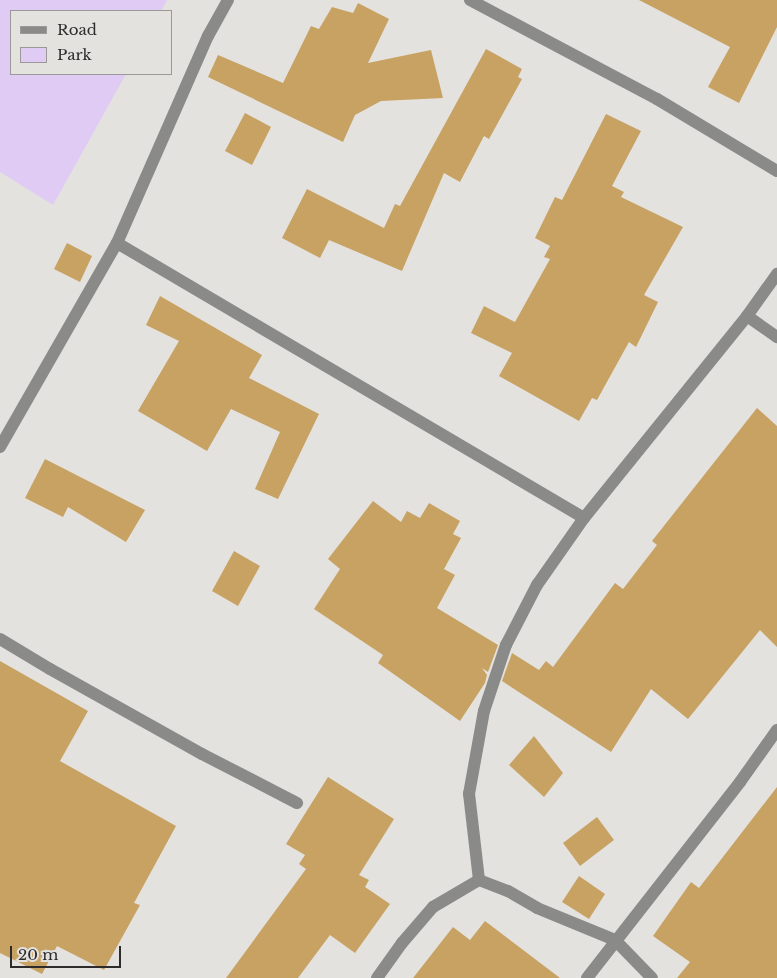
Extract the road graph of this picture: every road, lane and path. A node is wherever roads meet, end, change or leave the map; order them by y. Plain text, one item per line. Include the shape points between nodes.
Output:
1 (228, 0) edge
2 (470, 0) edge
3 (777, 171) edge
4 (117, 243) junction
5 (777, 274) edge
6 (747, 316) junction
7 (777, 337) edge
8 (0, 447) edge
9 (584, 518) junction
10 (0, 639) edge
11 (777, 730) edge
12 (297, 803) dead end
13 (479, 880) junction
14 (615, 940) junction
15 (377, 978) edge
16 (587, 978) edge
17 (652, 978) edge

1 - 4 street via 208,36
2 - 3 street via 658,99
4 - 8 street
4 - 9 street
5 - 6 street
6 - 7 street
6 - 9 street
9 - 13 street via 537,586 506,645 484,711 469,794
10 - 12 street via 202,754
11 - 14 street
13 - 14 street
13 - 15 street via 433,907
14 - 16 street
14 - 17 street

